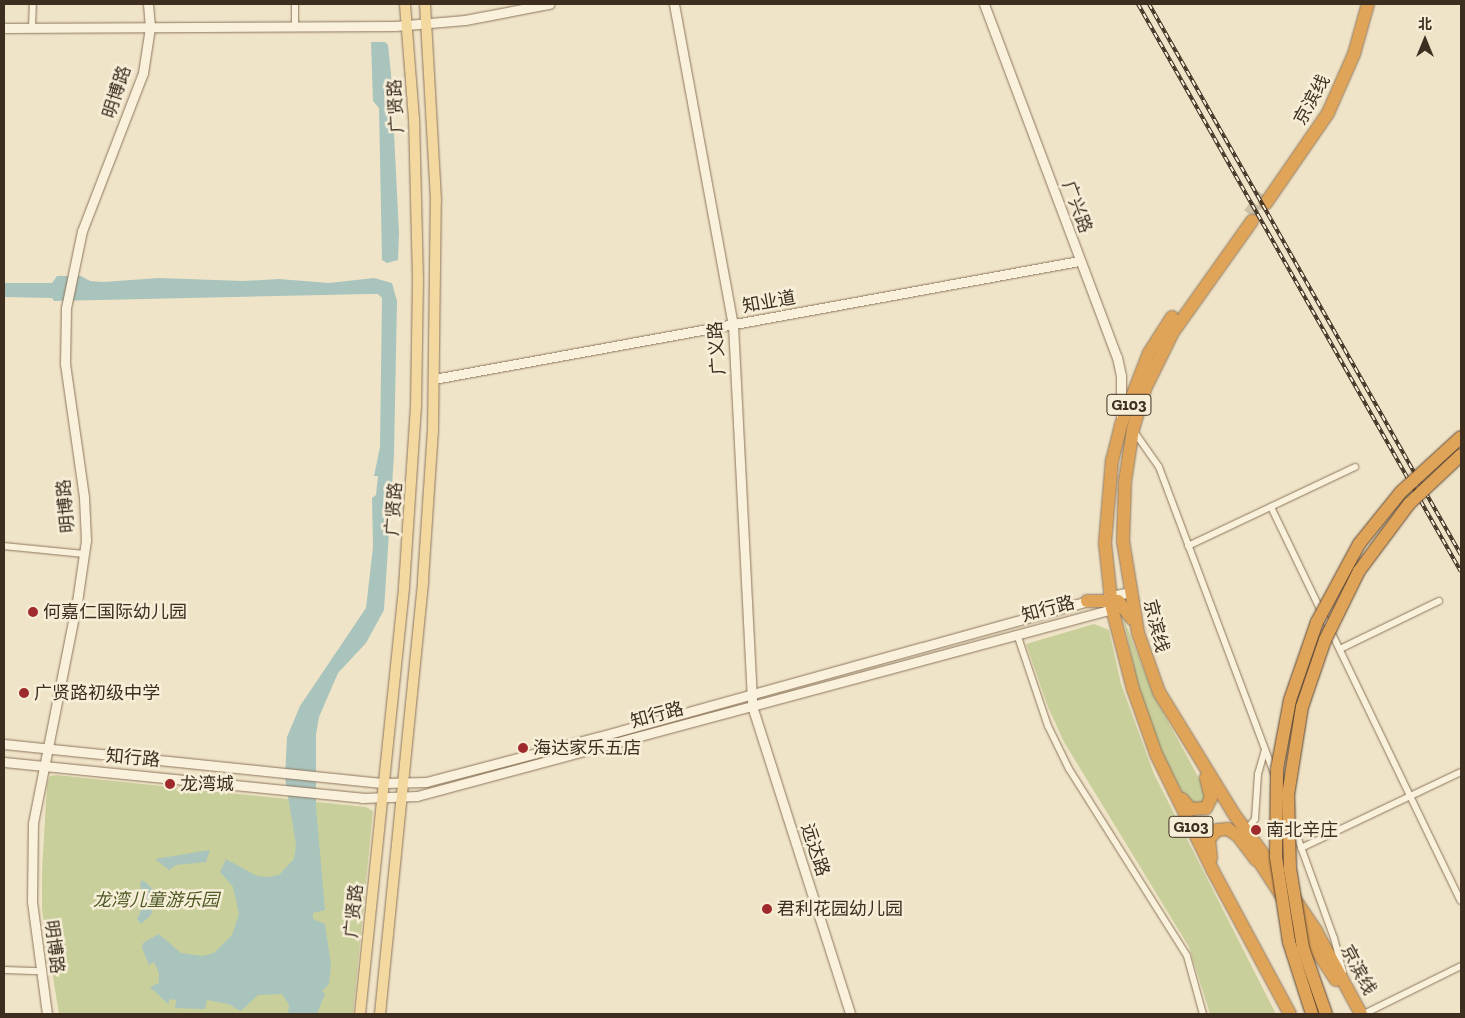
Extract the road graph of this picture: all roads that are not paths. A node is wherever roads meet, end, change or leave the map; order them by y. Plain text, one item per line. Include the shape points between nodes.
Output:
1 (33, 4) edge
2 (148, 4) edge
3 (295, 4) edge
4 (405, 4) edge
5 (425, 4) edge
6 (550, 4) edge
7 (674, 4) edge
8 (984, 4) edge
9 (1360, 4) edge
10 (1368, 4) edge
11 (427, 24) junction
12 (407, 26) junction
13 (150, 27) junction
14 (296, 27) junction
15 (4, 28) edge
16 (32, 28) junction
17 (1250, 217) tunnel mouth
18 (1080, 261) junction
19 (734, 325) junction
20 (434, 379) junction
21 (1127, 427) junction
22 (1461, 437) edge
23 (1461, 455) edge
24 (1355, 467) dead end
25 (1271, 507) junction
26 (4, 546) edge
27 (1188, 546) junction
28 (84, 554) junction
29 (1120, 601) junction
30 (1439, 601) dead end
31 (1088, 608) junction
32 (1117, 629) junction
33 (1017, 634) junction
34 (1340, 649) junction
35 (751, 695) junction
36 (752, 706) junction
37 (4, 744) edge
38 (46, 748) junction
39 (1265, 750) junction
40 (1196, 753) junction
41 (1160, 760) junction
42 (4, 762) edge
43 (42, 766) junction
44 (1461, 772) edge
45 (384, 783) junction
46 (402, 784) junction
47 (1410, 796) junction
48 (382, 798) junction
49 (401, 798) junction
50 (1234, 814) junction
51 (1247, 829) junction
52 (1302, 848) junction
53 (1267, 873) junction
54 (1228, 899) junction
55 (1461, 901) edge
56 (1461, 966) edge
57 (4, 970) edge
58 (41, 971) junction
59 (1346, 982) junction
60 (47, 1014) edge
61 (360, 1014) edge
62 (380, 1014) edge
63 (850, 1014) edge
64 (1204, 1014) edge
65 (1290, 1014) edge
66 (1312, 1014) edge
67 (1326, 1014) edge
68 (1362, 1014) edge

1 - 16 street
2 - 13 street, 明博路
3 - 14 street
4 - 12 main road, 广贤路
5 - 11 main road, 广贤路
6 - 11 street
7 - 19 street, 广义路
8 - 18 street, 广兴路
9 - 10 highway, 京滨线 via 1353,34 1328,97 1264,199 1335,98 1354,54
11 - 12 street
11 - 20 main road, 广贤路 via 436,200
12 - 14 street
12 - 45 main road, 广贤路 via 415,177 416,407 404,587
13 - 14 street
13 - 16 street
13 - 28 street, 明博路 via 135,97 82,231 66,308 65,364 84,497
15 - 16 street
17 - 21 highway, 京滨线 / G103 via 1149,353
18 - 19 street, 知业道
18 - 21 street, 广兴路 via 1117,357
19 - 20 street, 知业道
19 - 35 street, 广义路
20 - 46 main road, 广贤路 via 428,522
21 - 27 street via 1159,467
21 - 29 highway, 京滨线 / G103
21 - 29 highway, 京滨线 / G103 via 1112,460 1105,543
22 - 66 highway, bridge via 1401,492 1359,544 1317,622 1290,700 1277,769 1276,857 1288,942
23 - 67 highway, bridge via 1409,504 1359,570 1324,640 1302,707 1289,785 1290,869 1303,948
24 - 25 street
25 - 27 street
25 - 34 street
26 - 28 street
27 - 39 street
28 - 38 street, 明博路
29 - 31 highway
29 - 32 highway, 京滨线 / G103
29 - 40 highway, 京滨线 / G103 via 1138,633 1159,692
30 - 34 street
31 - 32 street via 1108,618
31 - 33 street, 知行路
31 - 35 street, 知行路
32 - 41 highway, 京滨线 / G103 via 1138,705
33 - 36 street, 知行路
33 - 64 street via 1048,726 1069,769 1187,956
34 - 47 street
35 - 36 street, 远达路
35 - 46 street, 知行路 via 436,780
36 - 49 street, 知行路 via 436,792
36 - 63 street, 远达路
37 - 38 street, 知行路
38 - 43 street, 明博路
38 - 45 street, 知行路
39 - 51 street via 1258,774 1255,819
39 - 52 street
40 - 41 highway via 1211,792 1210,803 1202,810 1186,806
40 - 50 highway, 京滨线 / G103
41 - 54 highway, 京滨线 / G103
42 - 43 street, 知行路
43 - 48 street, 知行路
43 - 58 street, 明博路 via 31,862
44 - 47 street
45 - 46 street, 知行路
45 - 48 main road, 广贤路
46 - 49 main road, 广贤路
47 - 52 street
47 - 55 street
48 - 49 street, 知行路
48 - 61 main road, 广贤路
49 - 62 main road, 广贤路
50 - 51 highway, 京滨线 / G103
50 - 53 highway
51 - 59 highway, 京滨线 / G103 via 1316,931
52 - 59 street
53 - 54 highway via 1233,831 1217,830 1209,839 1208,850
53 - 68 highway
54 - 65 highway, 京滨线 / G103
56 - 68 street
57 - 58 street
58 - 60 street, 明博路
59 - 68 highway, 京滨线 / G103

